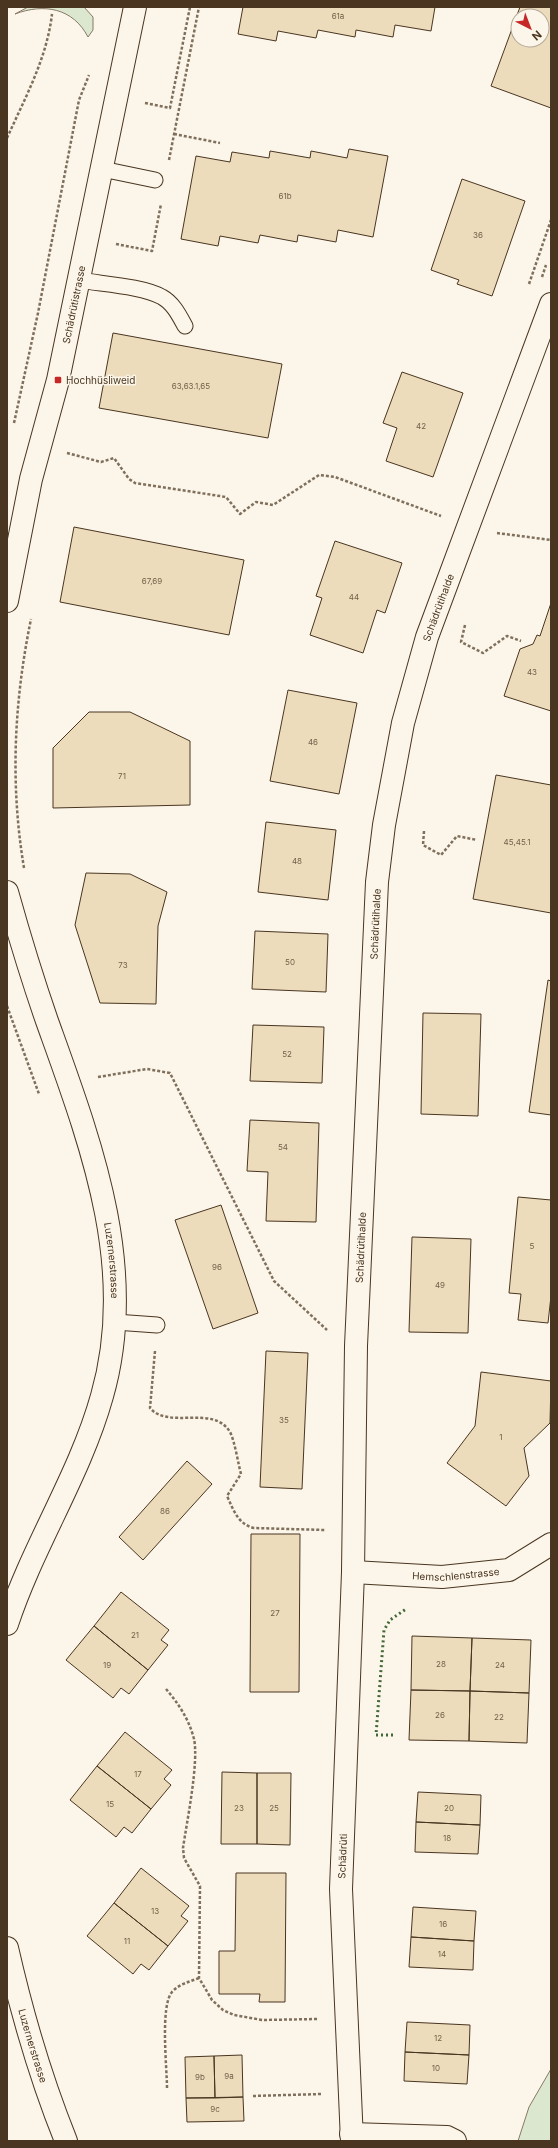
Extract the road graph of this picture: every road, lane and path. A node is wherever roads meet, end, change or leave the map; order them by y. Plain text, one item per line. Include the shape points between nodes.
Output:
1 (135, 7) edge
2 (190, 7) edge
3 (199, 7) edge
4 (52, 14) dead end
5 (92, 69) dead end
6 (143, 103) dead end
7 (174, 134) junction
8 (7, 138) edge
9 (220, 143) dead end
10 (168, 165) dead end
11 (102, 169) junction
12 (155, 180) dead end
13 (162, 196) dead end
14 (551, 220) edge
15 (108, 243) dead end
16 (79, 280) junction
17 (528, 288) dead end
18 (551, 304) edge
19 (185, 326) dead end
20 (12, 430) dead end
21 (67, 453) dead end
22 (444, 518) dead end
23 (492, 532) dead end
24 (551, 540) edge
25 (7, 601) edge
26 (32, 616) dead end
27 (466, 620) dead end
28 (521, 641) dead end
29 (424, 831) dead end
30 (477, 840) dead end
31 (25, 873) dead end
32 (7, 892) edge
33 (7, 1006) edge
34 (94, 1078) dead end
35 (42, 1100) dead end
36 (115, 1322) junction
37 (157, 1325) joint
38 (331, 1334) dead end
39 (354, 1531) junction
40 (551, 1544) edge
41 (353, 1572) junction
42 (7, 1624) edge
43 (166, 1689) dead end
44 (7, 1948) edge
45 (199, 1978) junction
46 (346, 2019) junction
47 (167, 2088) dead end
48 (349, 2093) junction
49 (253, 2096) dead end
50 (351, 2138) edge
51 (66, 2141) edge
52 (455, 2141) edge

1 - 11 street, Schädrütistrasse
2 - 6 path via 170,108
3 - 7 path
4 - 8 path via 49,37 31,86
5 - 20 path via 79,100 38,313
7 - 9 path
7 - 10 path
11 - 12 lane
11 - 16 street, Schädrütistrasse
13 - 15 path via 152,251
14 - 17 path
16 - 19 lane via 148,291 163,297 177,311
16 - 25 street, Schädrütistrasse via 58,380 31,479
18 - 39 street, Schädrütihalde via 427,637 403,723 384,825 377,882 357,1338
21 - 22 path via 101,462 114,458 129,479 135,483 226,497 240,514 256,502 273,505 320,475 335,476
23 - 24 path
26 - 31 path via 22,661 15,747 15,798
27 - 28 path via 461,642 483,653 507,636
29 - 30 path via 423,845 441,855 456,836
32 - 36 street, Luzernerstrasse via 25,955 70,1083 101,1185 115,1277
33 - 35 path
34 - 38 path via 147,1069 170,1074 274,1281
36 - 37 lane
36 - 42 street, Luzernerstrasse via 103,1394 89,1437 24,1579
37 - 39 path via 150,1408 154,1413 167,1417 210,1419 230,1432 241,1474 226,1496 241,1522 254,1528
39 - 41 street, Schädrütihalde
40 - 41 street, Hemschlenstrasse via 509,1570 442,1577
41 - 46 street, Schädrüti via 341,1889
43 - 45 path via 179,1704 194,1740 194,1760 183,1848 184,1858 200,1886
44 - 51 street, Luzernerstrasse via 19,2003 53,2110
45 - 46 path via 212,2000 223,2010 234,2015 262,2020
45 - 47 path via 181,1985 167,2002
46 - 48 street, Schädrüti
48 - 49 path
48 - 50 street, Schädrüti
50 - 52 street via 447,2137

